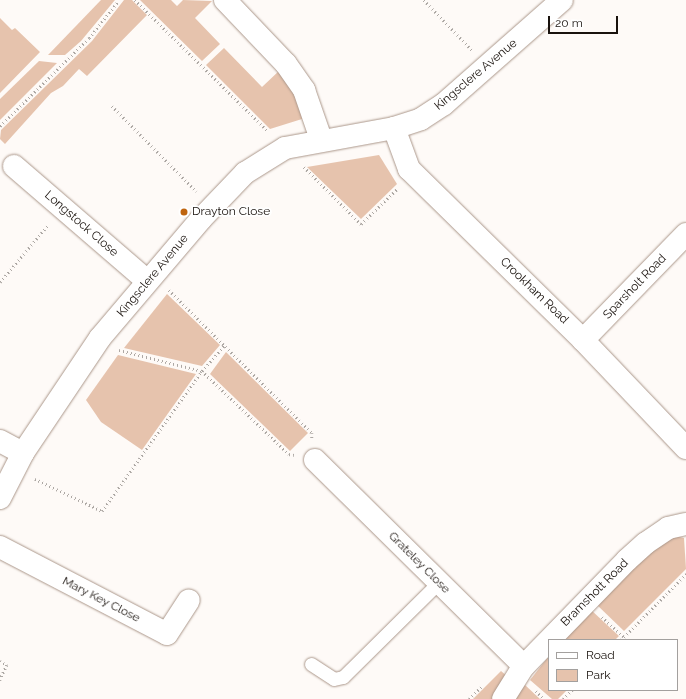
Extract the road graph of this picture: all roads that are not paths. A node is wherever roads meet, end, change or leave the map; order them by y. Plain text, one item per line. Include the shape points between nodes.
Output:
1 (225, 0) edge
2 (562, 0) edge
3 (394, 128) junction
4 (321, 139) junction
5 (14, 166) dead end
6 (686, 234) edge
7 (151, 278) junction
8 (583, 340) junction
9 (0, 441) edge
10 (686, 448) edge
11 (315, 460) road end
12 (19, 461) junction
13 (0, 498) edge
14 (686, 524) edge
15 (0, 547) edge
16 (439, 582) junction
17 (189, 600) dead end
18 (549, 639) edge
19 (548, 640) edge
20 (310, 664) dead end
21 (524, 666) junction
22 (503, 699) edge

1 - 4 street via 286,64 304,90
2 - 3 street, Kingsclere Avenue via 438,108 421,119
3 - 4 street, Kingsclere Avenue
3 - 8 street, Crookham Road via 413,173
4 - 7 street, Kingsclere Avenue via 285,148 245,173
5 - 7 street, Longstock Close
6 - 8 street, Sparsholt Road
7 - 12 street, Kingsclere Avenue via 100,338
8 - 10 street, Crookham Road
9 - 12 street
11 - 16 street, Grateley Close
12 - 13 street, Kingsclere Avenue
14 - 18 street, Bramshott Road via 668,528 646,543
15 - 17 street, Mary Key Close via 167,634
16 - 20 lane via 343,677 334,679
16 - 21 street, Grateley Close
19 - 21 street, Bramshott Road
21 - 22 street, Bramshott Road

